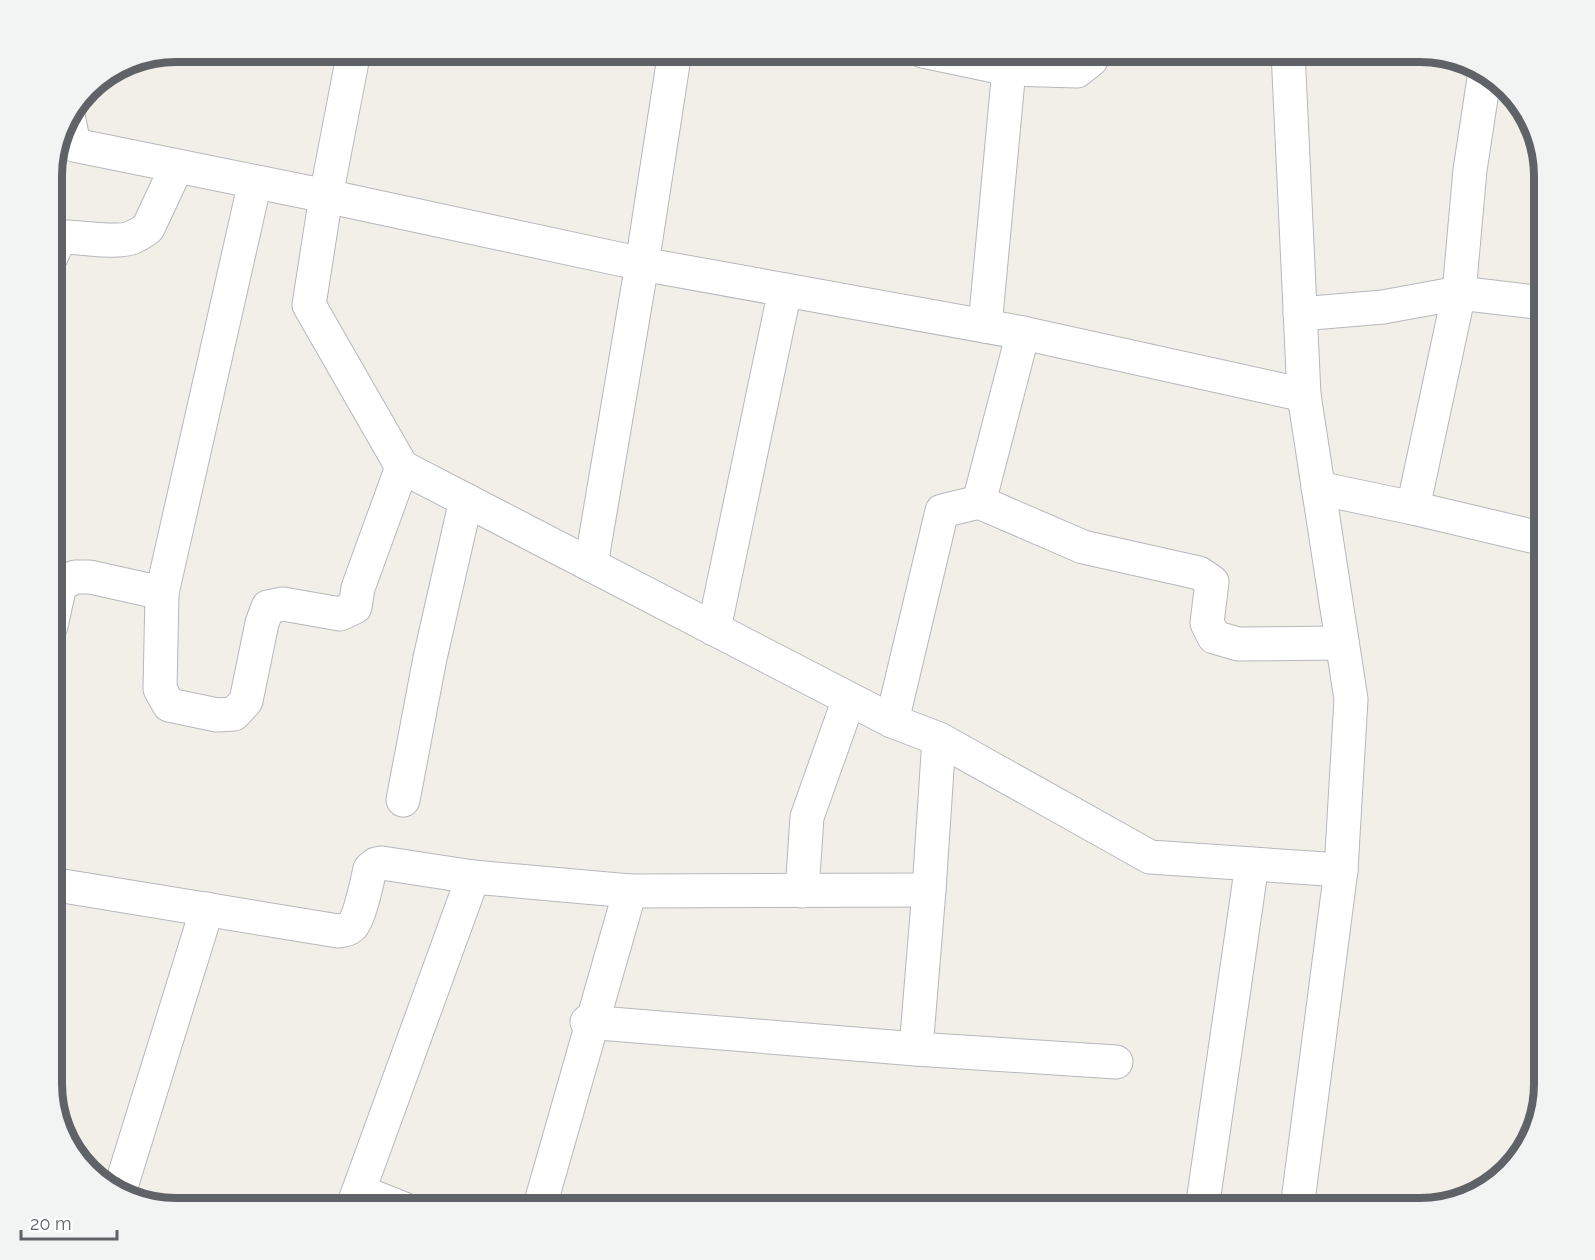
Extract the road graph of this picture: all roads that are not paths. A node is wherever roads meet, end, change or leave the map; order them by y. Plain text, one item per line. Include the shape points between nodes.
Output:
1 (352, 62) edge
2 (673, 62) edge
3 (1010, 62) edge
4 (1022, 62) edge
5 (1088, 62) edge
6 (1289, 62) edge
7 (1484, 81) edge
8 (69, 136) edge
9 (177, 166) junction
10 (255, 182) junction
11 (326, 196) junction
12 (62, 239) edge
13 (642, 264) junction
14 (785, 290) junction
15 (1459, 293) junction
16 (1534, 302) edge
17 (1300, 314) junction
18 (985, 326) junction
19 (1023, 333) junction
20 (1304, 395) junction
21 (402, 466) junction
22 (1318, 488) junction
23 (466, 500) junction
24 (979, 502) junction
25 (1413, 508) junction
26 (1534, 537) edge
27 (591, 565) junction
28 (62, 584) edge
29 (162, 593) junction
30 (714, 629) junction
31 (1342, 643) junction
32 (849, 699) junction
33 (892, 721) junction
34 (939, 739) junction
35 (403, 800) dead end
36 (1252, 864) junction
37 (1341, 870) junction
38 (473, 877) junction
39 (62, 886) edge
40 (929, 890) junction
41 (630, 891) junction
42 (802, 891) junction
43 (207, 909) junction
44 (590, 1022) junction
45 (916, 1049) junction
46 (1116, 1062) dead end
47 (122, 1185) edge
48 (357, 1198) edge
49 (542, 1198) edge
50 (1205, 1198) edge
51 (1299, 1198) edge

1 - 11 street
2 - 13 street
3 - 18 street
4 - 5 street via 1077,71
6 - 17 street
7 - 15 street via 1470,170
8 - 9 street
9 - 10 street
9 - 12 street via 148,228 141,233 123,240
10 - 11 street
10 - 29 street
11 - 13 street
11 - 21 street via 309,305
13 - 14 street
13 - 27 street
14 - 18 street
14 - 30 street
15 - 16 street
15 - 17 street via 1383,307
15 - 25 street
17 - 20 street
18 - 19 street
19 - 20 street
19 - 24 street
20 - 22 street
21 - 23 street
21 - 29 street via 358,588 355,607 340,614 284,604 268,607 246,701 234,714 217,715 169,705 160,689
22 - 25 street
22 - 31 street
23 - 27 street
23 - 35 street
24 - 31 street via 1083,547 1199,573 1212,582 1207,622 1214,637 1238,644
24 - 33 street via 942,512
25 - 26 street
27 - 30 street
28 - 29 street via 75,577 90,577
30 - 32 street
31 - 37 street via 1351,699
32 - 33 street
32 - 42 street via 807,816
33 - 34 street
34 - 36 street via 1150,857
34 - 40 street
36 - 37 street
36 - 50 street
37 - 51 street
38 - 41 street
38 - 43 street via 376,864 370,869 356,920 351,927 338,931
38 - 48 street
39 - 43 street
40 - 42 street
40 - 45 street
41 - 42 street
41 - 44 street
43 - 47 street
44 - 45 street
44 - 49 street
45 - 46 street

